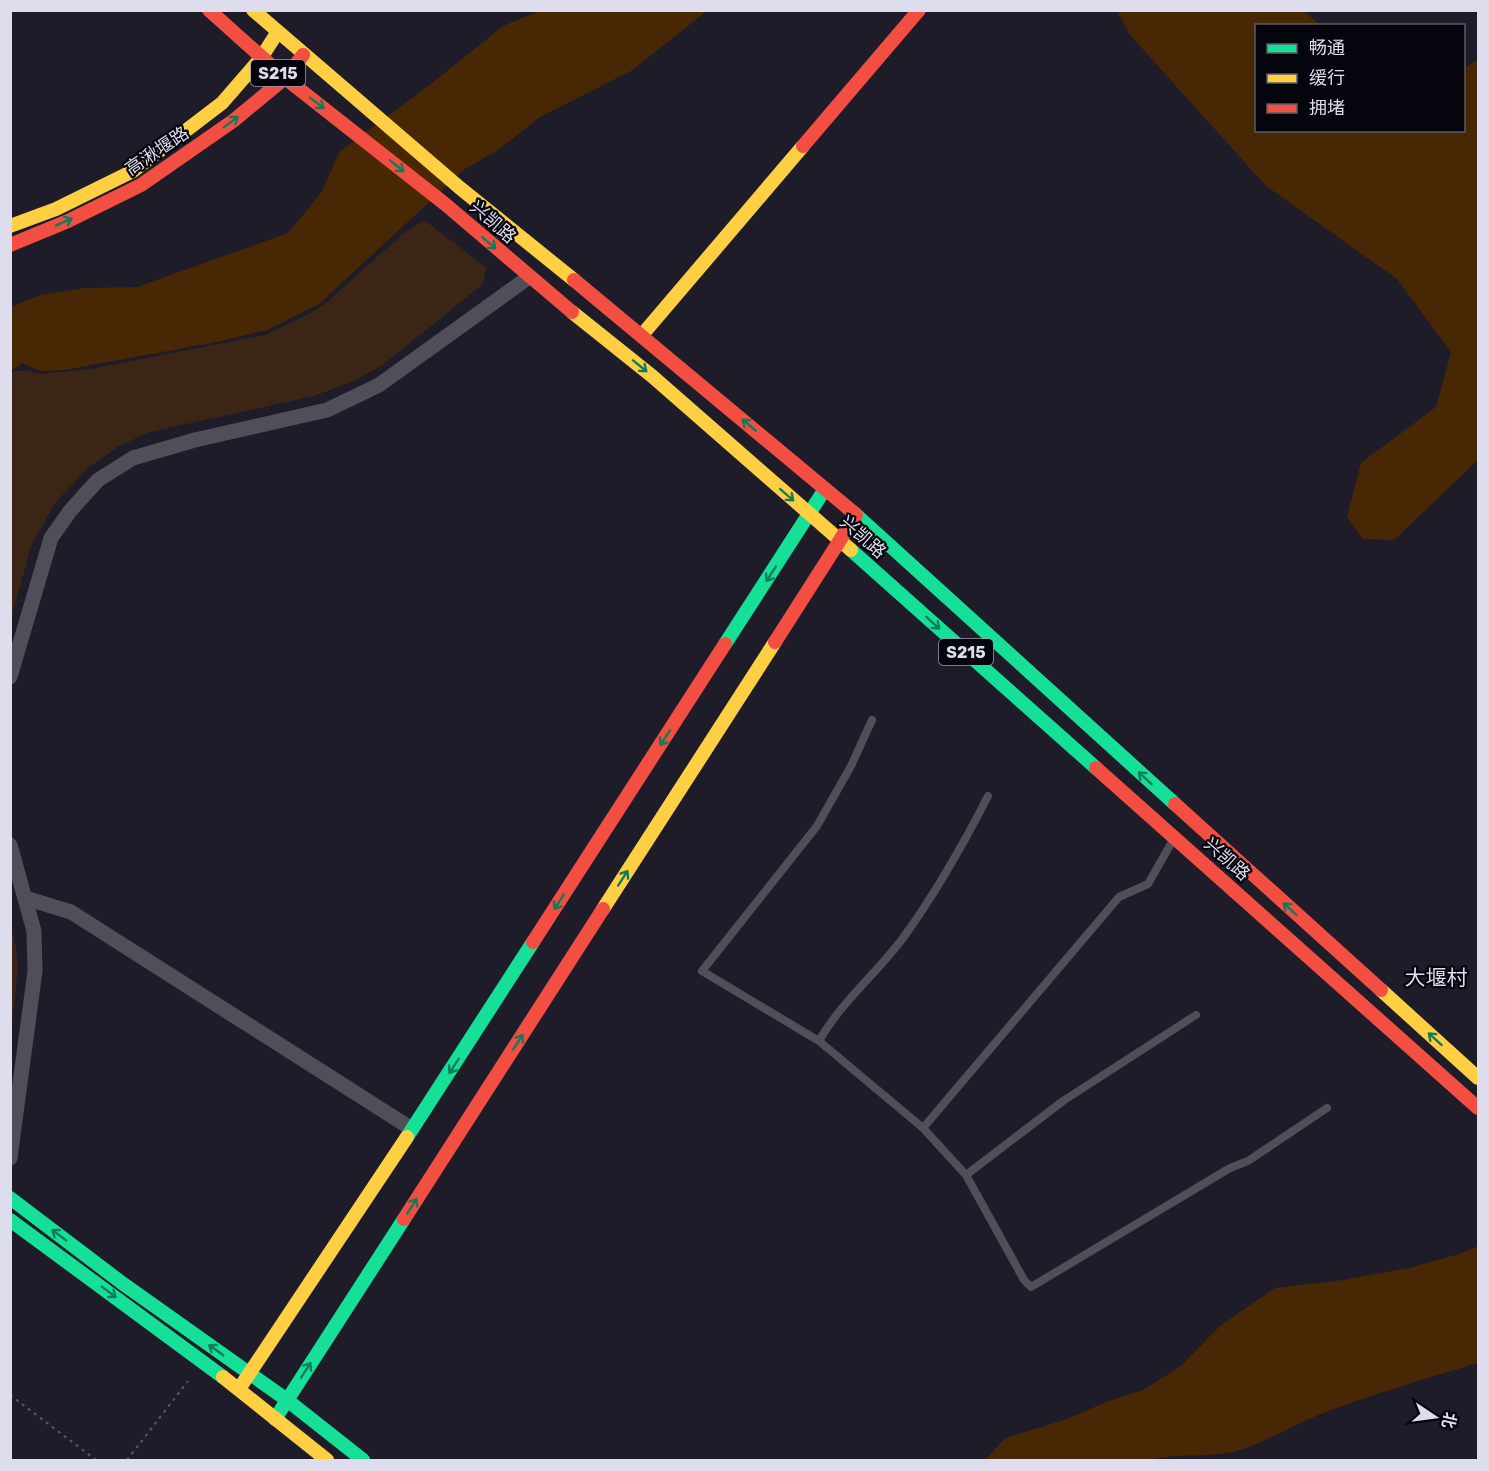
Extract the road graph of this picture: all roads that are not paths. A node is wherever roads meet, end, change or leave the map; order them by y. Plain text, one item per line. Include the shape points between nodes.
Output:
1 (209, 10) edge
2 (253, 10) edge
3 (919, 10) edge
4 (278, 33) junction
5 (303, 55) junction
6 (261, 58) junction
7 (285, 78) junction
8 (10, 226) edge
9 (10, 245) edge
10 (529, 277) junction
11 (642, 335) junction
12 (825, 489) junction
13 (809, 515) junction
14 (856, 515) junction
15 (840, 540) junction
16 (10, 677) edge
17 (872, 720) dead end
18 (988, 796) dead end
19 (1174, 837) junction
20 (10, 845) edge
21 (25, 898) junction
22 (1196, 1015) dead end
23 (819, 1041) junction
24 (1479, 1078) edge
25 (1327, 1108) dead end
26 (1479, 1108) edge
27 (923, 1128) junction
28 (412, 1129) junction
29 (10, 1158) edge
30 (966, 1176) junction
31 (10, 1198) edge
32 (10, 1220) edge
33 (249, 1374) junction
34 (239, 1389) junction
35 (287, 1400) junction
36 (275, 1419) junction
37 (327, 1461) edge
38 (363, 1461) edge

1 - 6 street, 兴凯路 / S215
2 - 4 street, 兴凯路 / S215
3 - 11 street
4 - 5 street, 兴凯路 / S215
4 - 6 street, 高湫堰路
5 - 7 street, 高湫堰路
5 - 11 street, 兴凯路 / S215
6 - 7 street, 兴凯路 / S215
6 - 8 street, 高湫堰路 via 222,103 133,171 56,209
9 -> 7 street, 高湫堰路 via 141,185 233,121
7 -> 10 street, 兴凯路 / S215 via 445,204
10 -> 13 street, 兴凯路 / S215 via 652,376
10 - 16 street via 379,385 327,410 133,458 98,480 51,538
12 -> 11 street, 兴凯路 / S215
12 - 13 street
12 - 14 street, 兴凯路 / S215
13 - 15 street, 兴凯路 / S215
13 -> 28 street
14 - 15 street
24 -> 14 street, 兴凯路 / S215
15 -> 19 street, 兴凯路 / S215
35 -> 15 street
17 - 23 lane via 817,826 702,971
18 - 23 lane via 963,845 903,938 829,1023
19 - 26 street, 兴凯路 / S215
19 - 27 lane via 1148,884 1119,897
20 - 21 street
21 - 28 street via 71,912
21 - 29 street via 34,931 36,970
22 - 30 lane via 1063,1101
23 - 27 lane
25 - 30 lane via 1248,1161 1031,1287
27 - 30 lane
28 - 33 street
33 -> 31 street
32 -> 34 street
33 - 34 street
33 - 35 street
34 - 36 street
35 - 36 street
35 - 38 street
36 - 37 street

